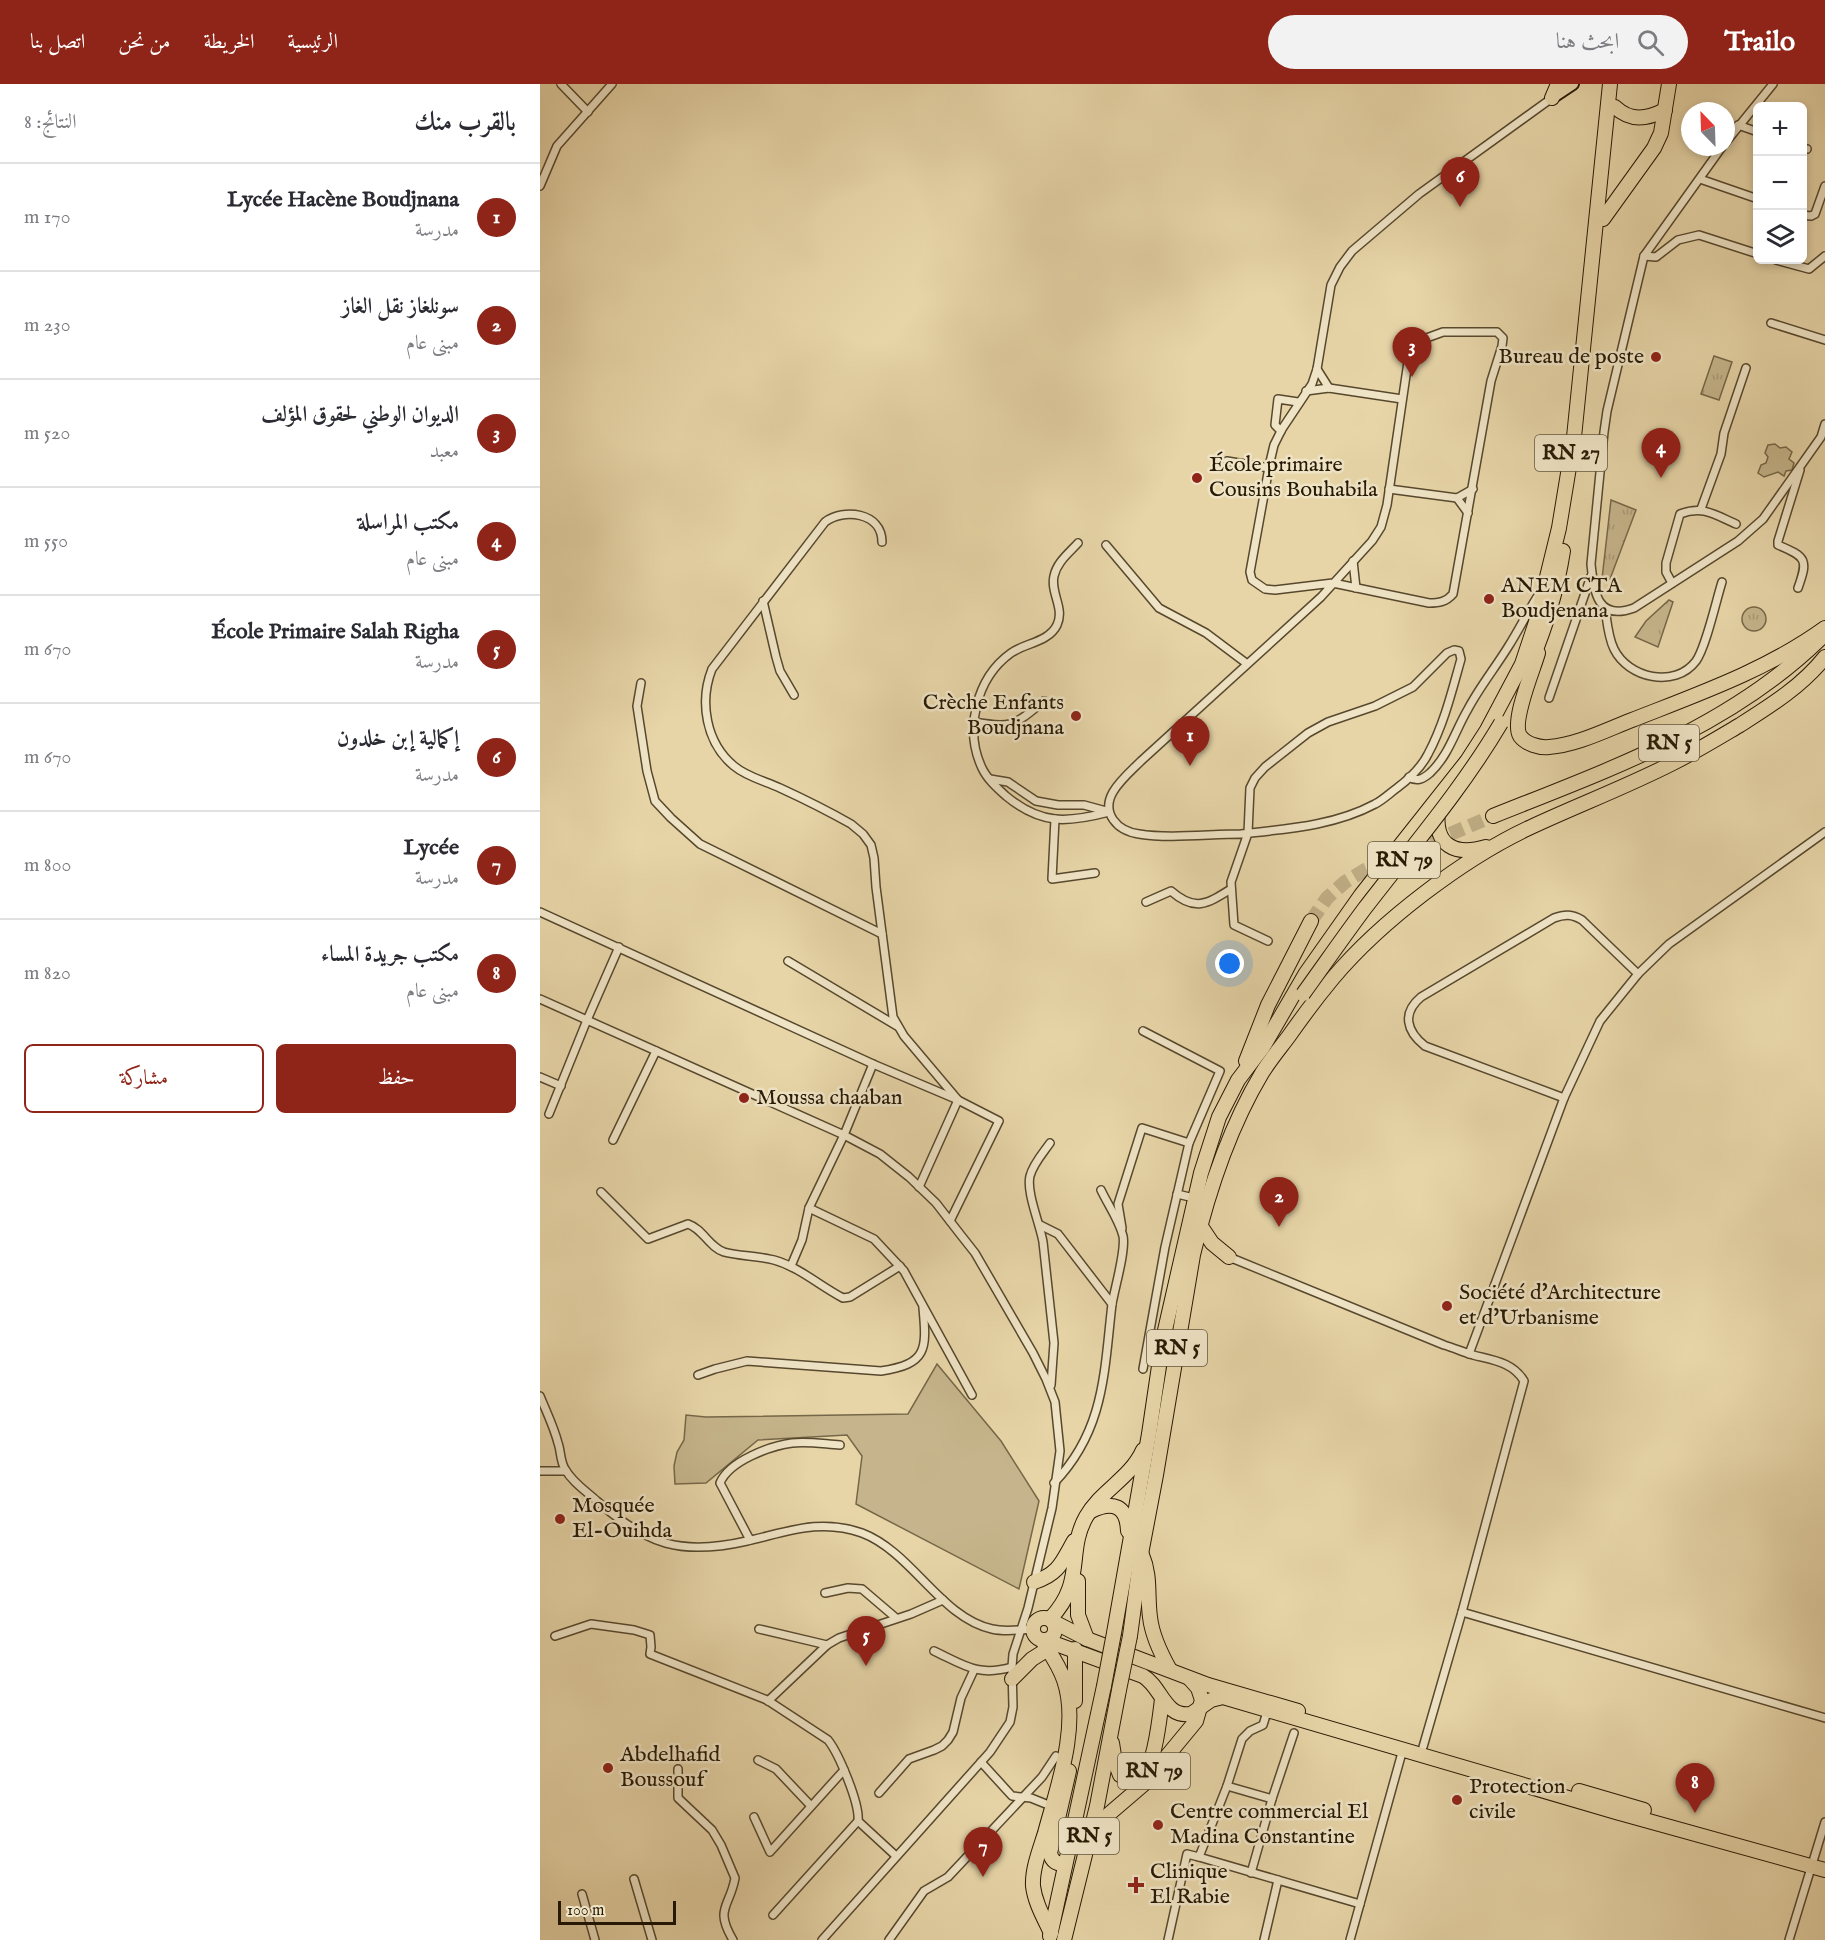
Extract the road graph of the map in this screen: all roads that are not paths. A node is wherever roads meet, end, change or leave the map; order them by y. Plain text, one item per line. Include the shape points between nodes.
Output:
1 (561, 84) edge
2 (612, 84) edge
3 (1558, 84) edge
4 (1568, 84) edge
5 (1573, 84) edge
6 (1610, 84) edge
7 (1619, 84) edge
8 (1669, 84) edge
9 (1773, 84) edge
10 (1552, 98) junction
11 (1616, 107) junction
12 (1665, 110) junction
13 (588, 112) junction
14 (1738, 125) junction
15 (1735, 129) edge
16 (1753, 130) edge
17 (1716, 156) edge
18 (1700, 179) junction
19 (540, 186) edge
20 (1825, 186) edge
21 (1753, 198) edge
22 (1807, 216) edge
23 (1603, 219) junction
24 (1753, 252) edge
25 (1644, 256) junction
26 (1825, 256) edge
27 (1791, 264) edge
28 (1771, 323) dead end
29 (1825, 340) edge
30 (1746, 368) dead end
31 (1317, 369) junction
32 (1329, 388) junction
33 (1306, 391) junction
34 (1402, 399) junction
35 (1298, 402) junction
36 (1825, 424) edge
37 (1281, 431) junction
38 (1823, 435) edge
39 (1803, 460) junction
40 (1227, 461) dead end
41 (1269, 468) junction
42 (1389, 489) junction
43 (1473, 489) junction
44 (1457, 498) junction
45 (1701, 509) junction
46 (1468, 513) junction
47 (1736, 524) dead end
48 (882, 542) dead end
49 (1078, 543) dead end
50 (1106, 545) dead end
51 (1353, 561) junction
52 (1592, 573) junction
53 (1547, 582) junction
54 (1722, 582) dead end
55 (1334, 583) junction
56 (1672, 583) junction
57 (1356, 588) junction
58 (1798, 588) dead end
59 (763, 601) junction
60 (1605, 608) junction
61 (1546, 625) junction
62 (1825, 628) edge
63 (1825, 635) edge
64 (1825, 657) edge
65 (1246, 663) junction
66 (641, 683) dead end
67 (794, 694) dead end
68 (1549, 698) dead end
69 (1044, 701) dead end
70 (974, 722) junction
71 (1501, 723) joint
72 (1410, 777) junction
73 (990, 779) junction
74 (1440, 794) junction
75 (1109, 812) junction
76 (1493, 816) tunnel mouth
77 (1055, 819) junction
78 (1825, 832) edge
79 (1248, 833) junction
80 (1503, 840) junction
81 (1095, 873) dead end
82 (1231, 889) junction
83 (1146, 902) dead end
84 (540, 912) edge
85 (1311, 921) tunnel mouth
86 (882, 934) junction
87 (1268, 941) dead end
88 (619, 947) junction
89 (788, 961) dead end
90 (1638, 974) junction
91 (1301, 991) junction
92 (540, 999) edge
93 (586, 1020) junction
94 (897, 1026) junction
95 (1143, 1031) dead end
96 (656, 1051) junction
97 (873, 1064) junction
98 (1263, 1072) junction
99 (540, 1077) edge
100 (1238, 1080) junction
101 (561, 1086) junction
102 (1564, 1098) junction
103 (958, 1100) junction
104 (549, 1114) dead end
105 (844, 1135) junction
106 (613, 1140) dead end
107 (1050, 1143) dead end
108 (1189, 1143) junction
109 (919, 1187) junction
110 (1101, 1190) dead end
111 (601, 1192) dead end
112 (1177, 1194) junction
113 (1194, 1198) junction
114 (809, 1208) junction
115 (950, 1221) junction
116 (1200, 1225) junction
117 (1040, 1226) junction
118 (1123, 1236) junction
119 (1193, 1255) junction
120 (1229, 1257) junction
121 (791, 1266) junction
122 (900, 1266) junction
123 (1112, 1304) junction
124 (923, 1305) junction
125 (1469, 1354) junction
126 (1143, 1369) dead end
127 (698, 1375) dead end
128 (1050, 1388) junction
129 (972, 1395) dead end
130 (540, 1396) edge
131 (1149, 1434) junction
132 (840, 1445) dead end
133 (540, 1471) edge
134 (566, 1471) junction
135 (1054, 1483) junction
136 (1089, 1512) junction
137 (1079, 1535) junction
138 (750, 1540) junction
139 (1135, 1550) junction
140 (1075, 1567) junction
141 (1034, 1582) junction
142 (825, 1593) dead end
143 (943, 1599) junction
144 (1462, 1612) junction
145 (896, 1618) junction
146 (1051, 1620) junction
147 (759, 1629) dead end
148 (1026, 1630) junction
149 (555, 1636) dead end
150 (1087, 1639) junction
151 (1045, 1643) junction
152 (827, 1645) junction
153 (1075, 1649) junction
154 (934, 1651) dead end
155 (974, 1670) junction
156 (1170, 1670) junction
157 (1012, 1673) junction
158 (1190, 1679) junction
159 (1162, 1699) junction
160 (768, 1701) junction
161 (1202, 1706) junction
162 (1267, 1712) junction
163 (1825, 1718) edge
164 (1111, 1732) junction
165 (1294, 1733) dead end
166 (1424, 1747) junction
167 (1403, 1749) junction
168 (1056, 1756) dead end
169 (758, 1760) dead end
170 (981, 1762) junction
171 (678, 1769) dead end
172 (844, 1770) junction
173 (1227, 1786) junction
174 (879, 1793) dead end
175 (1022, 1797) junction
176 (1272, 1799) junction
177 (811, 1806) junction
178 (1051, 1806) junction
179 (754, 1817) dead end
180 (858, 1821) junction
181 (1825, 1821) edge
182 (896, 1856) junction
183 (1084, 1857) junction
184 (1198, 1857) junction
185 (1065, 1865) junction
186 (1819, 1865) edge
187 (1251, 1873) junction
188 (634, 1879) dead end
189 (1278, 1880) junction
190 (582, 1894) dead end
191 (1360, 1904) junction
192 (773, 1915) dead end
193 (1050, 1937) edge
194 (595, 1940) edge
195 (652, 1940) edge
196 (733, 1940) edge
197 (822, 1940) edge
198 (889, 1940) edge
199 (1064, 1940) edge
200 (1168, 1940) edge
201 (1264, 1940) edge
202 (1350, 1940) edge
203 (1790, 1940) edge

1 - 13 street
2 - 13 street
3 - 10 highway
4 - 10 main road
5 - 10 main road
6 - 53 highway, RN 27 via 1574,437
7 - 11 highway, RN 27
8 - 12 highway
9 - 14 street
10 - 31 street via 1419,194 1352,251 1331,285
11 - 12 highway via 1624,116 1633,118
11 - 23 highway, RN 27
12 - 23 highway via 1661,133 1653,148
13 - 19 street via 557,146
14 - 15 street
14 - 16 street
17 - 18 street
18 - 21 street
18 - 25 street
20 - 22 street via 1815,214
23 - 61 highway, RN 27 via 1578,445 1559,575
24 - 25 street via 1699,235 1678,240 1656,257
25 - 52 street via 1606,411
26 - 27 street via 1809,269
28 - 29 street
30 - 45 street
31 - 32 street
31 - 33 street
32 - 33 street
32 - 34 street
33 - 35 street
34 - 42 street
34 - 43 street via 1409,355 1421,340 1443,332 1497,332 1503,339 1491,381
35 - 37 street
35 - 37 street via 1278,399 1275,425
36 - 38 street
37 - 41 street
38 - 39 street
39 - 56 street via 1763,519 1738,541
39 - 58 street via 1778,541 1778,545 1797,553 1804,561
40 - 41 street
41 - 55 street via 1250,572 1252,580 1265,589 1275,590
42 - 44 street
42 - 51 street via 1381,527
43 - 44 street
43 - 46 street
44 - 46 street
45 - 47 street
45 - 56 street via 1680,514 1666,563
46 - 57 street via 1453,594 1448,600 1429,603
48 - 59 street via 879,530 869,519 849,513 832,516
49 - 70 street via 1061,560 1054,575 1060,614 1056,626 1048,635 1012,652 997,664 977,701
50 - 65 street via 1159,608 1206,633
51 - 55 street
51 - 57 street
52 - 60 street via 1596,595
52 - 68 street
53 - 72 street via 1441,760 1420,780
53 - 74 highway, RN 27 via 1522,664 1507,695 1467,761
54 - 60 street via 1696,660 1676,675 1656,677 1627,665 1613,648
55 - 57 street
55 - 65 street
56 - 60 street via 1634,608 1618,612
59 - 67 street via 780,671
59 - 86 street via 712,669 706,698 710,730 725,758 735,767 851,824 863,834 874,858
61 - 62 highway via 1517,728 1521,737 1548,747 1617,726 1743,674
61 - 71 highway, RN 27
63 - 76 highway, RN 5 via 1756,691 1684,735 1599,775
64 - 80 highway, RN 5 via 1767,708 1716,739 1673,763
65 - 75 street via 1119,783 1111,794
66 - 86 street via 637,706 647,771 655,801 671,818 700,844
69 - 70 street via 1010,726
70 - 73 street via 974,744 982,769
71 - 91 highway, RN 79, bridge via 1478,763
72 - 79 street via 1377,804 1359,811 1308,825
72 - 79 street via 1429,754 1446,711 1460,651 1447,653 1413,687 1397,696 1308,733 1265,767 1250,788
73 - 75 street via 1008,782 1036,801 1084,805
73 - 77 street via 1018,806
74 - 80 highway via 1436,825 1447,843 1471,851
74 - 91 highway, RN 79 via 1361,895 1306,973
75 - 77 street via 1071,821
75 - 79 street via 1118,826 1137,834
77 - 81 street via 1052,879
78 - 90 street via 1669,944
79 - 82 street
80 - 98 highway, RN 5 via 1408,906 1371,938 1334,977
82 - 83 street via 1204,904 1182,901 1171,891
82 - 87 street via 1234,926
84 - 88 street
85 - 100 highway, RN 5 via 1268,1005
86 - 94 street
88 - 93 street
88 - 97 street
89 - 94 street
90 - 102 street via 1600,1021
90 - 102 street via 1582,920 1562,915 1414,1004 1408,1020 1416,1039 1425,1046
91 - 98 highway, RN 79
91 - 100 highway, RN 79
92 - 93 street
93 - 96 street
93 - 101 street
94 - 103 street
95 - 108 street via 1220,1071
96 - 105 street
96 - 106 street
97 - 103 street
97 - 105 street
98 - 116 highway, RN 5 via 1225,1150
99 - 101 street
100 - 113 highway, RN 5 via 1219,1117
101 - 104 street
102 - 125 street
103 - 109 street
103 - 115 street via 999,1121
105 - 109 street via 880,1154
105 - 114 street
107 - 117 street via 1029,1179
108 - 112 street
108 - 118 street via 1142,1128 1118,1204
109 - 115 street
110 - 118 street
111 - 121 street via 648,1239 688,1224 698,1227 725,1252
112 - 113 street
112 - 126 street
113 - 131 highway, RN 5 via 1163,1339
114 - 121 street
114 - 122 street via 874,1239
115 - 128 street via 975,1253
116 - 119 highway, RN 5
116 - 120 highway via 1212,1243
117 - 123 street via 1058,1234
117 - 128 street via 1054,1343
118 - 123 street
119 - 120 highway via 1208,1252
119 - 139 highway, RN 5 via 1156,1475
120 - 125 street
121 - 122 street via 843,1298
122 - 124 street
123 - 135 street via 1097,1409 1082,1447
124 - 127 street via 925,1341 921,1354 900,1368 881,1371 747,1361
124 - 129 street
125 - 144 street via 1502,1362 1514,1368 1524,1381
128 - 135 street via 1058,1419 1060,1451
130 - 134 street
131 - 136 highway via 1130,1471
131 - 139 highway, RN 5
132 - 138 street via 794,1443 766,1449 723,1477 720,1483
133 - 134 street
134 - 138 street via 604,1507 640,1533 671,1546 688,1548
135 - 141 street
136 - 137 highway
136 - 139 highway via 1104,1505 1120,1509 1127,1518
137 - 140 highway
137 - 141 highway via 1057,1570
138 - 143 street via 817,1526 861,1533 895,1552
139 - 156 highway via 1150,1581 1152,1629
139 - 164 highway, RN 5, bridge via 1130,1636
139 - 185 highway, RN 5, bridge
140 - 146 highway via 1067,1596
140 - 150 highway via 1077,1608
141 - 148 street
142 - 145 street via 862,1589
143 - 145 street
143 - 148 street via 983,1627
144 - 163 street
144 - 166 street
145 - 152 street
146 - 148 highway via 1038,1619
146 - 150 highway
146 - 151 highway via 1055,1631
147 - 152 street
148 - 151 highway
148 - 157 street
149 - 160 street via 591,1624 650,1635 650,1654
150 - 156 highway
151 - 153 highway
151 - 157 highway via 1032,1659
151 - 178 highway via 1065,1683 1069,1717
152 - 160 street
153 - 159 highway via 1143,1676 1153,1683
153 - 185 highway via 1074,1736 1050,1853 1055,1863
154 - 155 street
155 - 157 street
155 - 174 street via 948,1740 909,1759
156 - 158 highway
157 - 170 street via 1010,1722
158 - 161 highway via 1201,1694
158 - 166 highway
159 - 161 highway via 1173,1711 1185,1715
159 - 164 highway, RN 79 via 1151,1758 1142,1776 1130,1779 1118,1772
160 - 172 street via 828,1740
161 - 162 highway via 1223,1697
161 - 183 highway, RN 79 via 1196,1721 1144,1784 1104,1820
162 - 167 highway
162 - 173 street via 1263,1725 1242,1739
164 - 183 highway, RN 5
165 - 176 street
166 - 186 highway
167 - 186 highway via 1616,1812
167 - 191 street
168 - 175 street
169 - 177 street via 776,1769
170 - 175 street via 1012,1796
170 - 182 street
171 - 196 street via 678,1798 712,1830 735,1878 723,1910
172 - 177 street
172 - 180 street
173 - 176 street
173 - 184 street
175 - 178 street
175 - 198 street via 948,1876 924,1891
176 - 187 street
177 - 179 street via 770,1852
178 - 193 highway via 1033,1884
180 - 182 street
180 - 192 street
181 - 186 street
182 - 197 street
183 - 199 highway, RN 5
184 - 187 street
184 - 200 street via 1187,1854
185 - 193 highway, RN 5
186 - 203 street
187 - 189 street
188 - 195 street
189 - 191 street
189 - 201 street
190 - 194 street
191 - 202 street

